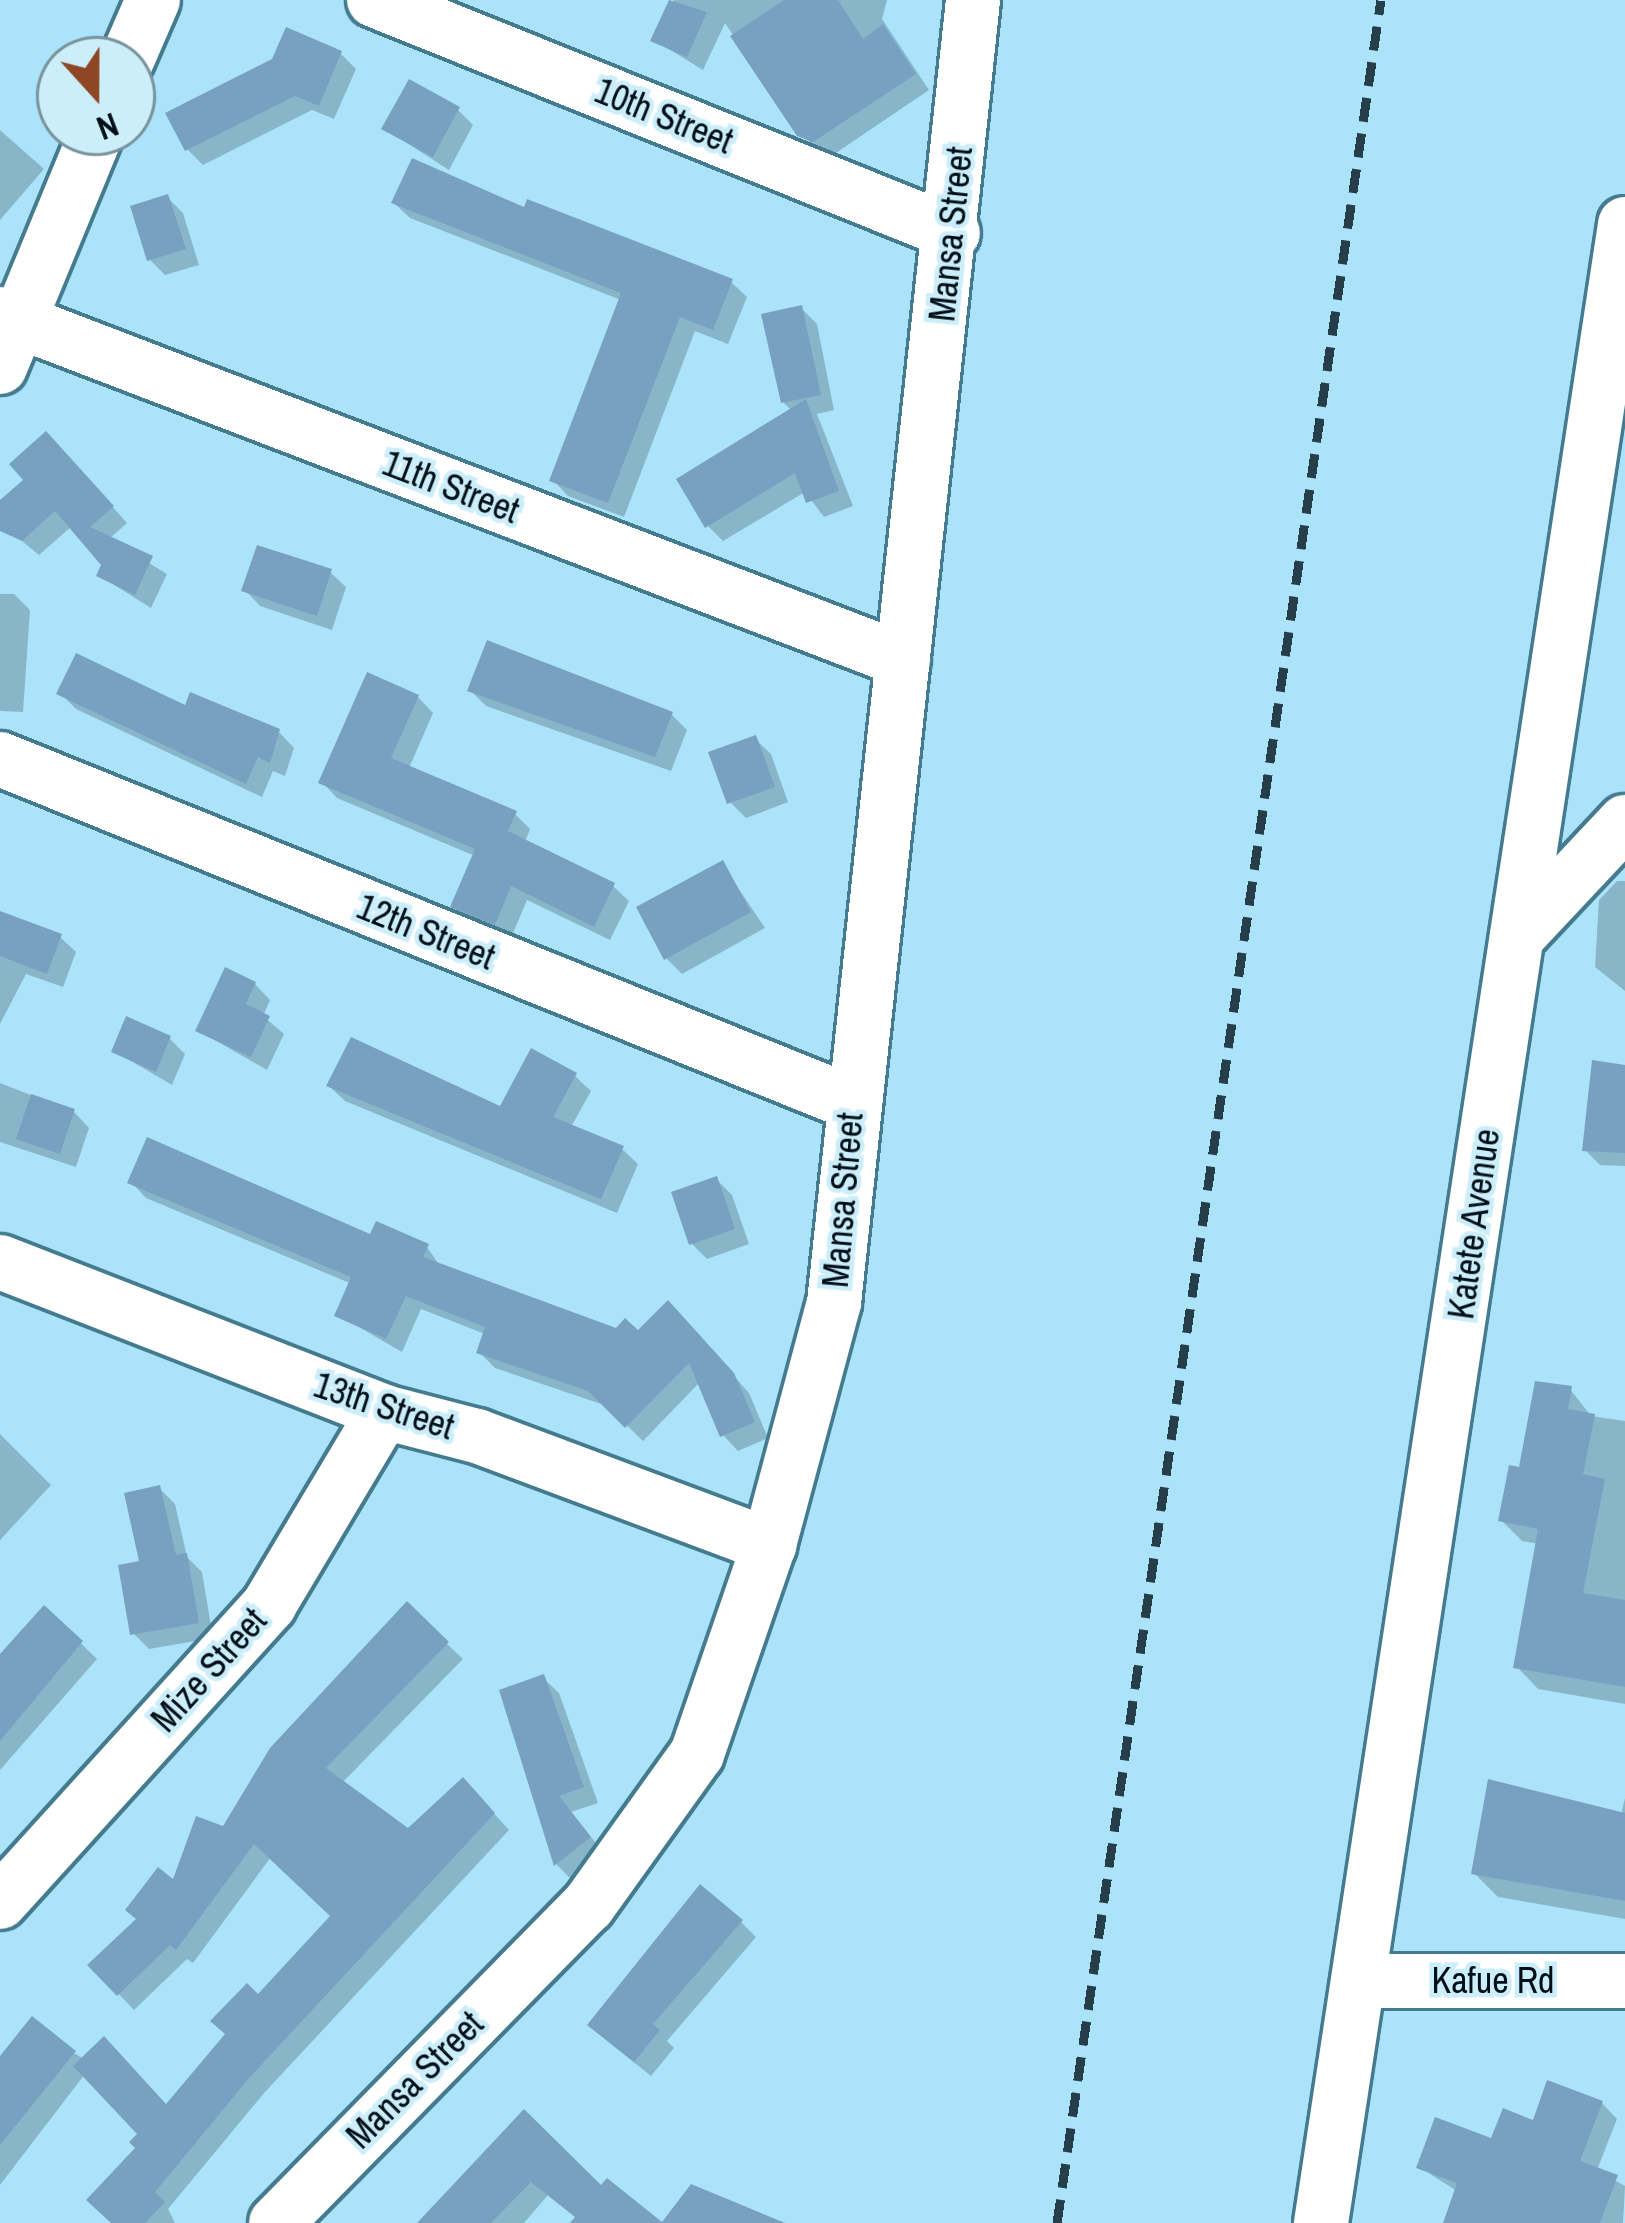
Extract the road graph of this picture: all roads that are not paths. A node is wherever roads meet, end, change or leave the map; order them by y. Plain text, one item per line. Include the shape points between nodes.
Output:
1 (153, 0) edge
2 (374, 0) edge
3 (973, 0) edge
4 (138, 36) edge
5 (86, 156) edge
6 (1625, 224) edge
7 (953, 232) junction
8 (5, 334) edge
9 (903, 660) junction
10 (0, 759) edge
11 (1625, 822) edge
12 (1517, 937) junction
13 (852, 1103) junction
14 (0, 1262) edge
15 (384, 1412) junction
16 (769, 1545) junction
17 (0, 1902) edge
18 (1361, 1981) junction
19 (1625, 1981) edge
20 (276, 2223) edge
21 (1321, 2223) edge

1 - 4 street
2 - 7 street, 10th Street
3 - 7 street, Mansa Street
5 - 8 street
6 - 12 street, Katete Avenue
7 - 9 street, Mansa Street
8 - 9 street, 11th Street
9 - 13 street, Mansa Street
10 - 13 street, 12th Street
11 - 12 street
12 - 18 street, Katete Avenue
13 - 16 street, Mansa Street via 834,1303
14 - 15 street, 13th Street
15 - 16 street, 13th Street via 477,1436
15 - 17 street, Mize Street via 269,1605
16 - 20 street, Mansa Street via 697,1754 588,1906
18 - 19 street, Kafue Rd
18 - 21 street, Katete Avenue

